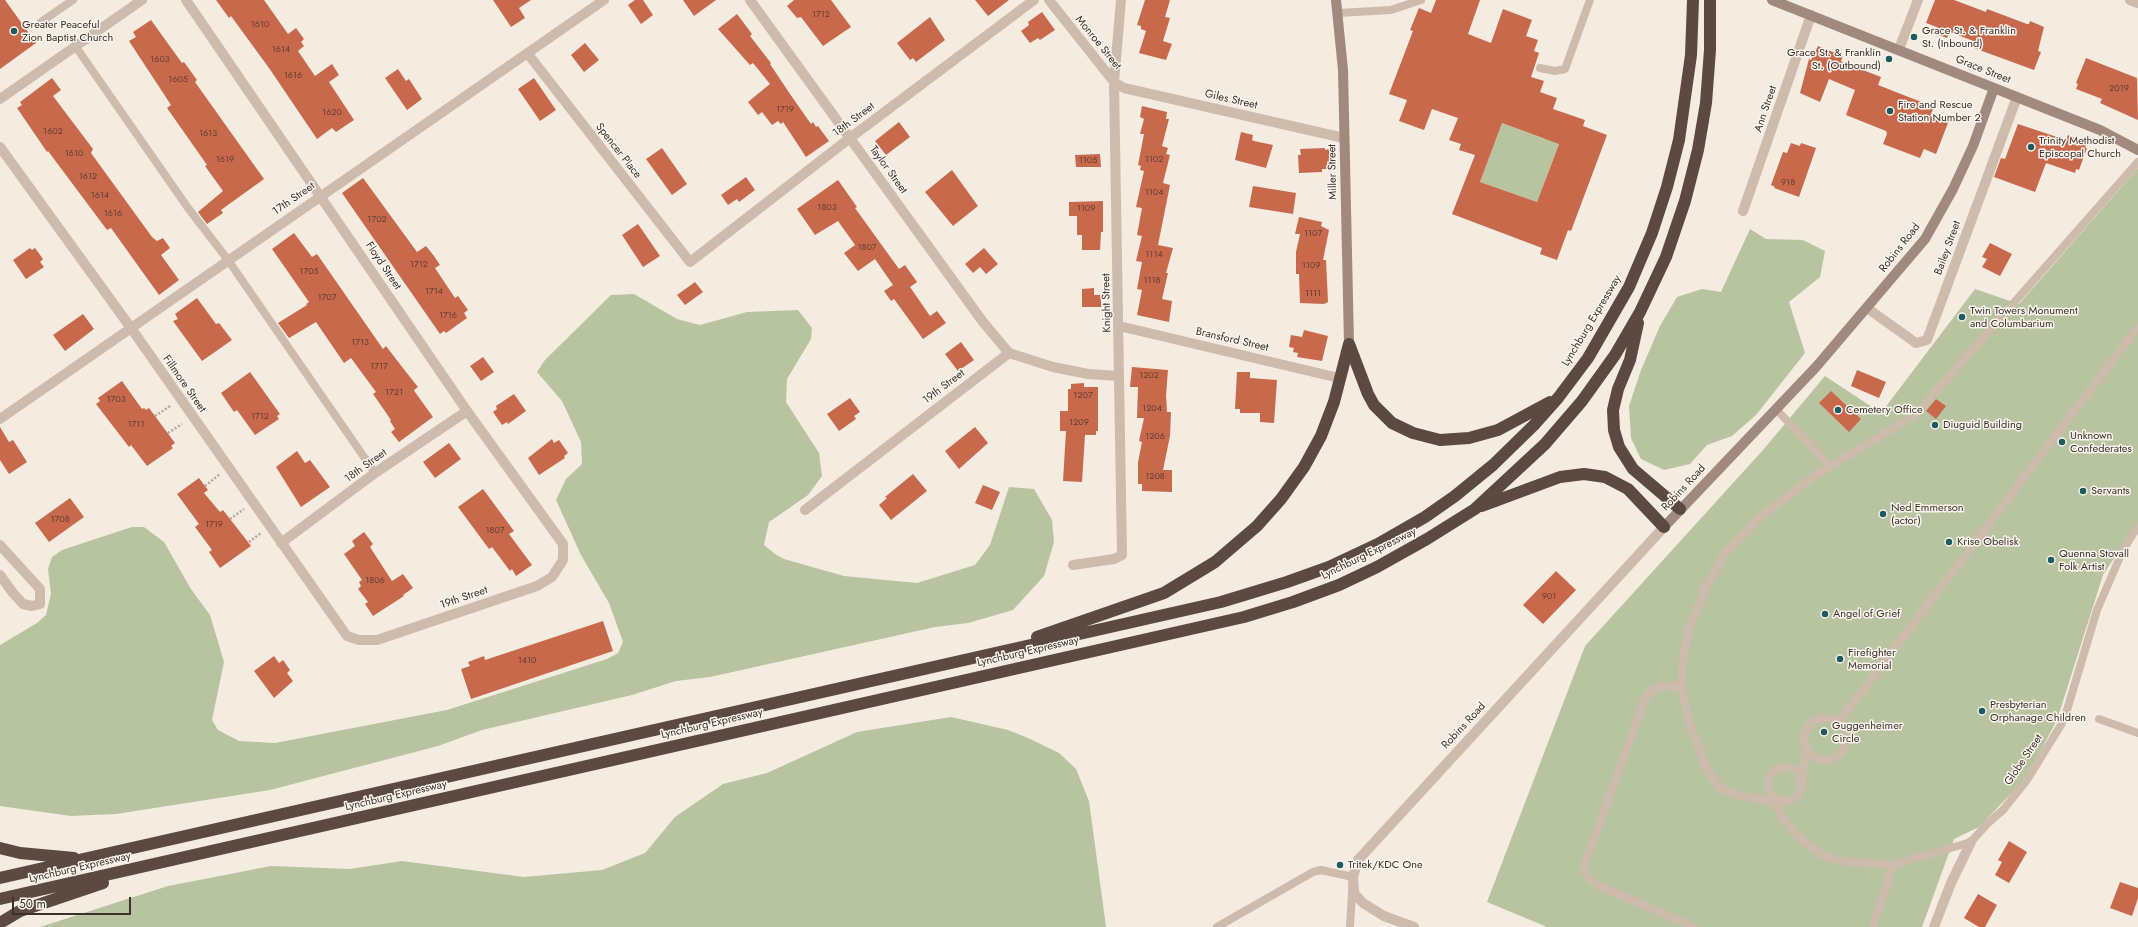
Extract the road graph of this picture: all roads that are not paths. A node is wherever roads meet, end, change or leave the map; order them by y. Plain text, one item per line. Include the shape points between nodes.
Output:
1 (73, 0) edge
2 (142, 0) edge
3 (186, 0) edge
4 (604, 0) edge
5 (750, 0) edge
6 (1034, 0) edge
7 (1049, 0) edge
8 (1121, 0) edge
9 (1336, 0) edge
10 (1421, 0) edge
11 (1590, 0) edge
12 (1693, 0) edge
13 (1710, 0) edge
14 (1772, 0) edge
15 (1918, 0) edge
16 (2130, 0) edge
17 (2138, 3) edge
18 (1338, 13) junction
19 (1811, 15) junction
20 (41, 22) dead end
21 (76, 47) junction
22 (1899, 49) junction
23 (528, 54) junction
24 (1540, 68) dead end
25 (1114, 82) junction
26 (1994, 88) junction
27 (2017, 97) junction
28 (0, 99) edge
29 (850, 138) junction
30 (1344, 138) junction
31 (0, 147) edge
32 (2138, 150) edge
33 (2138, 162) edge
34 (320, 195) junction
35 (1743, 211) dead end
36 (228, 260) junction
37 (690, 262) joint
38 (1867, 308) junction
39 (1640, 312) junction
40 (1119, 326) junction
41 (2138, 327) edge
42 (131, 328) junction
43 (1349, 344) junction
44 (1009, 353) junction
45 (1119, 376) junction
46 (1339, 378) junction
47 (1558, 398) junction
48 (1776, 409) junction
49 (467, 411) junction
50 (0, 419) edge
51 (1830, 466) junction
52 (375, 473) junction
53 (1475, 509) junction
54 (1680, 509) junction
55 (805, 510) dead end
56 (2138, 526) edge
57 (1664, 527) junction
58 (281, 543) junction
59 (563, 544) joint
60 (0, 546) edge
61 (1073, 565) dead end
62 (0, 575) edge
63 (347, 636) joint
64 (977, 657) junction
65 (1681, 686) junction
66 (2099, 719) dead end
67 (1838, 723) junction
68 (2138, 733) edge
69 (1806, 746) junction
70 (1820, 759) junction
71 (1804, 762) junction
72 (1783, 767) junction
73 (1802, 785) junction
74 (1770, 792) junction
75 (1785, 801) junction
76 (1772, 802) junction
77 (1971, 842) junction
78 (0, 848) edge
79 (85, 859) junction
80 (161, 863) junction
81 (1893, 865) junction
82 (1353, 877) junction
83 (0, 878) edge
84 (0, 899) edge
85 (0, 923) edge
86 (1217, 927) edge
87 (1350, 927) edge
88 (1414, 927) edge
89 (1694, 927) edge
90 (1873, 927) edge
91 (1934, 927) edge

1 - 20 lane
2 - 21 street
3 - 34 street, Floyd Street
4 - 23 street, 17th Street
5 - 29 street, Taylor Street
6 - 29 street, 18th Street
7 - 25 street, Monroe Street
8 - 25 street, Knight Street
9 - 18 main road, Miller Street
10 - 18 lane via 1391,10
11 - 24 lane via 1565,69 1555,71
12 - 47 highway, Lynchburg Expressway via 1691,55 1679,140 1652,233 1630,287 1588,358
13 - 39 highway, Lynchburg Expressway via 1706,103 1698,150 1685,201 1666,256
14 - 19 main road, Grace Street
15 - 22 street
16 - 17 street
18 - 30 main road, Miller Street via 1343,70
19 - 22 main road, Grace Street
19 - 35 street, Ann Street
21 - 28 street
21 - 36 lane via 188,208
22 - 26 main road, Grace Street
23 - 34 street, 17th Street
23 - 37 street, Spencer Place
25 - 30 street, Giles Street via 1124,88
25 - 40 street, Knight Street
26 - 27 main road, Grace Street
26 - 38 main road, Robins Road via 1973,146 1925,239
27 - 32 main road, Grace Street via 2100,130
27 - 38 street, Bailey Street via 1927,340 1916,343
29 - 37 street, 18th Street
29 - 44 street, Taylor Street via 983,322
30 - 43 main road, Miller Street
31 - 42 street, Fillmore Street
33 - 51 lane via 1915,415
34 - 36 street, 17th Street
34 - 49 street, Floyd Street
36 - 42 street, 17th Street
36 - 52 lane
38 - 48 main road, Robins Road
39 - 53 highway, Lynchburg Expressway via 1615,355 1582,401 1545,444
39 - 54 highway via 1630,360 1618,389 1613,410 1614,430 1619,447 1634,469
40 - 45 street, Knight Street
40 - 46 street, Bransford Street
41 - 67 lane
42 - 50 street, 17th Street
42 - 58 street, Fillmore Street
43 - 46 highway
43 - 47 highway via 1374,405 1392,423 1413,433 1440,440 1469,438 1498,430
44 - 45 street via 1053,367 1088,374
44 - 55 street, 19th Street
45 - 61 street, Knight Street via 1122,555 1114,559
46 - 64 highway via 1334,402 1321,436 1304,467 1257,526 1215,562 1164,593
47 - 64 highway, Lynchburg Expressway via 1494,465 1455,496 1378,544 1329,567 1221,602
48 - 51 lane
48 - 54 main road, Robins Road
49 - 52 street, 18th Street
49 - 59 street, Floyd Street
51 - 65 lane via 1758,519 1724,554 1705,589 1688,631
52 - 58 street, 18th Street
53 - 57 highway via 1553,479 1584,474 1605,478 1628,489
53 - 80 highway, Lynchburg Expressway via 1427,540 1338,585 1293,602 1244,616
54 - 57 main road, Robins Road
56 - 77 lane, Globe Street via 2123,550 2097,610 2068,710 2061,725 2027,780 2003,810
57 - 82 street, Robins Road via 1379,835 1358,860
58 - 63 street, Fillmore Street
59 - 63 street, 19th Street via 563,560 552,577 537,586 377,640 359,640
60 - 62 street via 40,589 40,604 23,604
64 - 79 highway, Lynchburg Expressway
65 - 76 lane via 1689,721 1704,762 1718,787 1737,796
65 - 89 lane via 1661,686 1652,690 1645,699 1584,866 1587,877 1597,886
66 - 68 lane
67 - 69 lane via 1826,718 1813,722 1805,732
67 - 70 lane via 1846,734 1844,748 1834,758
69 - 70 lane
69 - 71 lane
70 - 71 lane
71 - 72 lane
71 - 73 lane
72 - 73 lane via 1797,771
72 - 74 lane via 1773,771 1769,777
73 - 75 lane via 1798,795
74 - 75 lane
74 - 76 lane
75 - 76 lane
76 - 81 lane via 1779,808 1781,815 1798,837 1824,856 1844,862
77 - 81 lane
77 - 91 street, Globe Street
78 - 79 highway via 20,853
79 - 83 highway, Lynchburg Expressway
80 - 84 highway, Lynchburg Expressway
80 - 85 highway via 20,911
81 - 90 lane
82 - 86 lane via 1321,870 1313,872
82 - 87 lane
82 - 88 street via 1354,893 1363,903 1384,916

